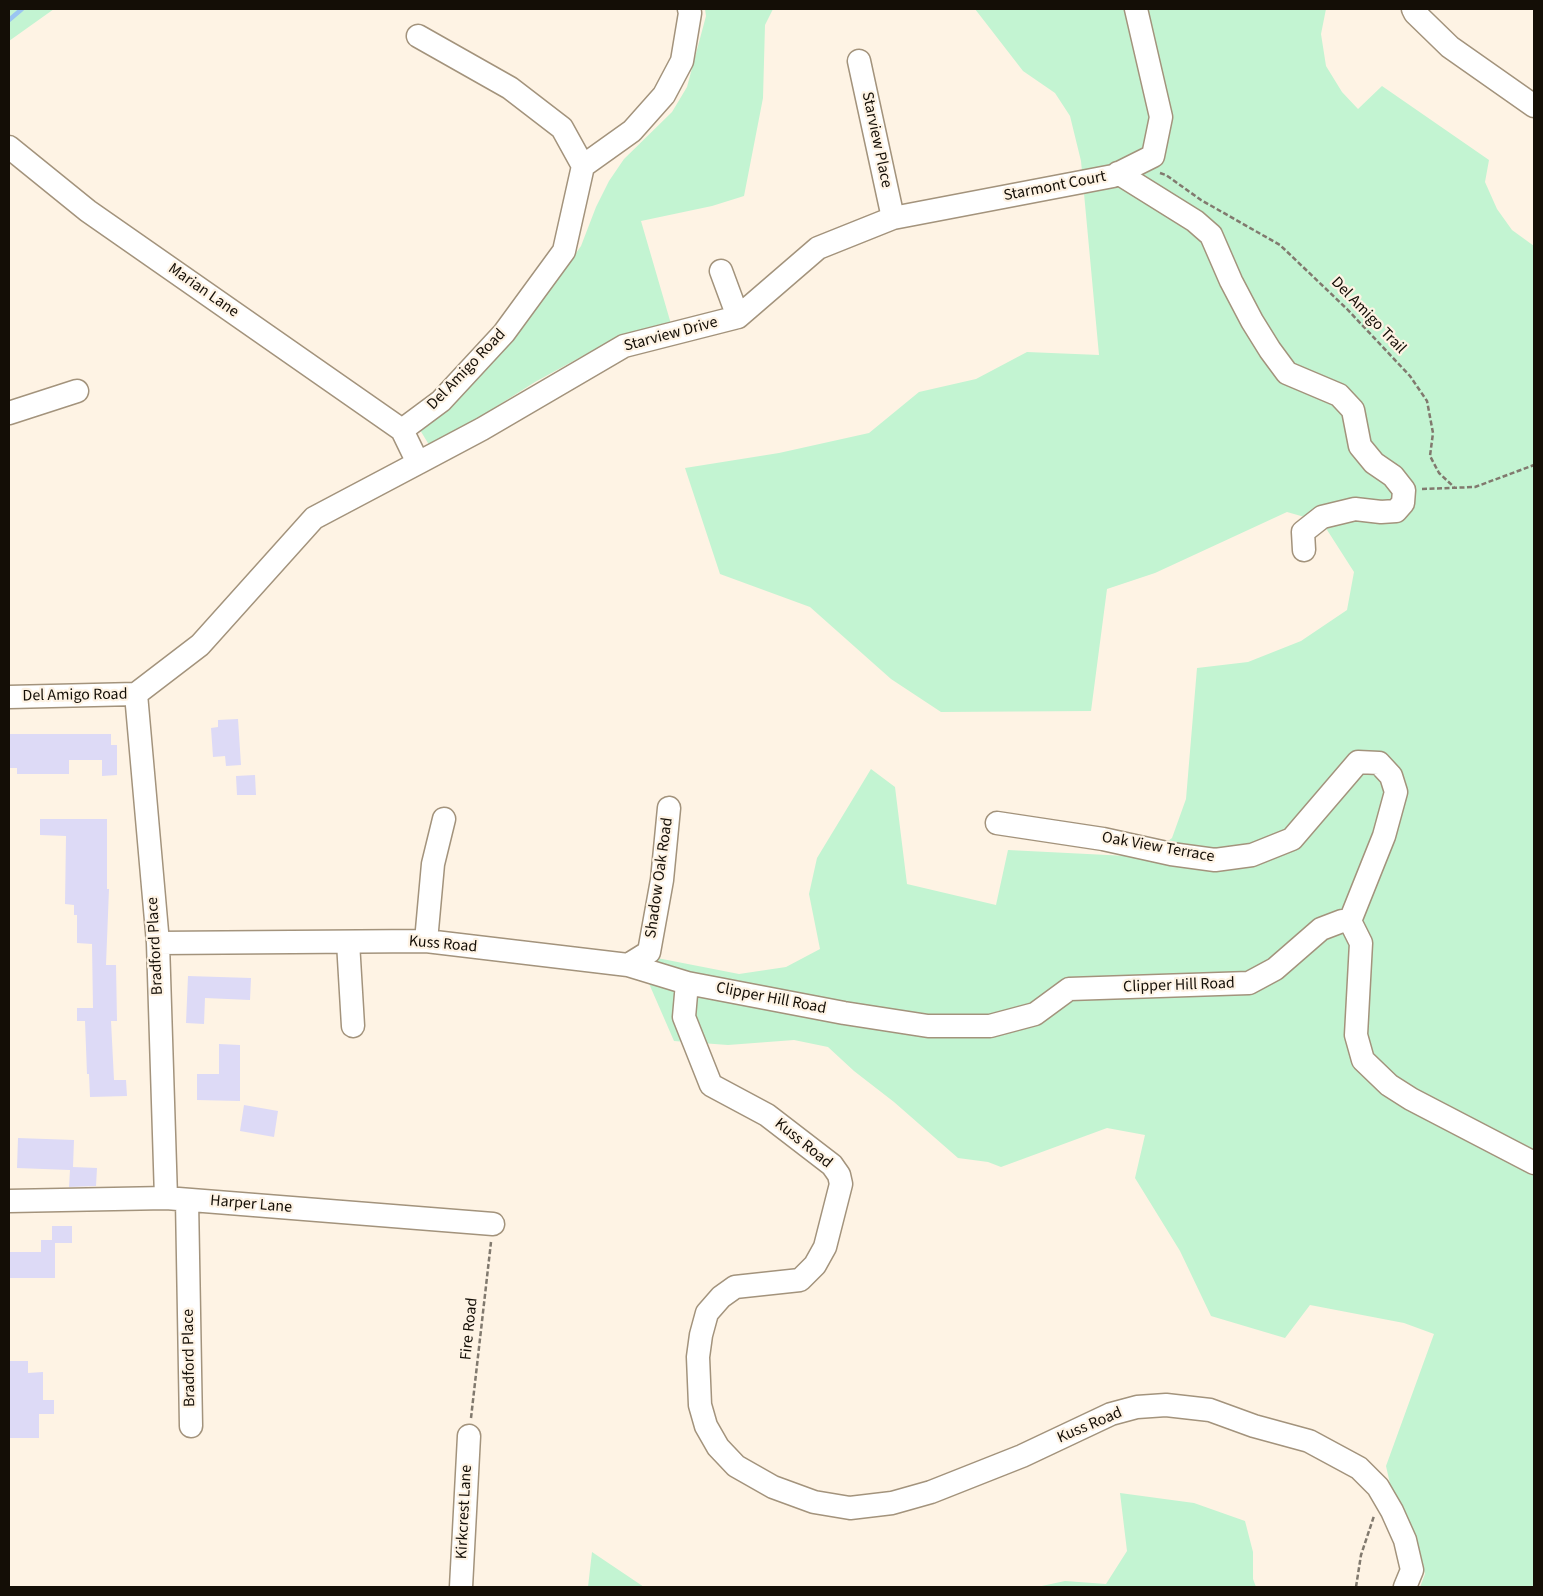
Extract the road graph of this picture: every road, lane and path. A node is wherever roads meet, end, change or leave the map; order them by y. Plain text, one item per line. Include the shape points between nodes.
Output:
1 (689, 9) edge
2 (1136, 9) edge
3 (1413, 9) edge
4 (418, 36) dead end
5 (858, 61) dead end
6 (1534, 106) edge
7 (9, 147) edge
8 (583, 166) junction
9 (1125, 170) junction
10 (893, 218) junction
11 (720, 271) dead end
12 (738, 317) junction
13 (77, 391) dead end
14 (9, 413) edge
15 (402, 430) junction
16 (418, 463) junction
17 (1534, 465) edge
18 (1454, 487) junction
19 (1404, 490) junction
20 (1304, 550) dead end
21 (136, 694) junction
22 (9, 697) edge
23 (669, 808) dead end
24 (444, 819) dead end
25 (997, 823) dead end
26 (1350, 921) junction
27 (426, 941) junction
28 (348, 942) junction
29 (158, 943) junction
30 (628, 965) junction
31 (687, 983) junction
32 (353, 1026) dead end
33 (1534, 1163) edge
34 (176, 1199) junction
35 (9, 1202) edge
36 (493, 1224) joint
37 (192, 1426) dead end
38 (469, 1436) joint
39 (1382, 1493) junction
40 (461, 1587) edge
41 (1356, 1587) edge
42 (1405, 1587) edge

1 - 8 street via 682,61 664,95 632,131
2 - 9 street, Starmont Court via 1160,117 1152,156
3 - 6 street via 1450,47
4 - 8 street via 510,88 562,128
5 - 10 street, Starview Place
7 - 15 street, Marian Lane via 88,211
8 - 15 street, Del Amigo Road via 564,250 504,333 441,401
9 - 10 street, Starmont Court via 1113,176
9 - 18 path, Del Amigo Trail via 1166,175 1280,245 1348,309 1410,376 1427,401 1433,432 1430,456 1439,473
9 - 19 street via 1211,235 1252,321 1287,373 1339,394 1353,410 1360,446 1374,463 1394,476
10 - 12 street, Starview Drive via 818,248
11 - 12 street
12 - 16 street, Starview Drive via 624,346
13 - 14 street
15 - 16 street
16 - 21 street, Del Amigo Road via 314,518 200,645
17 - 18 path via 1475,487
18 - 19 path
19 - 20 street via 1403,504 1396,511 1355,509 1322,517 1303,532
21 - 22 street, Del Amigo Road
21 - 29 street, Bradford Place
23 - 30 street, Shadow Oak Road via 662,880 649,952
24 - 27 street via 433,864
25 - 26 street, Oak View Terrace via 1215,860 1252,855 1292,839 1358,762 1379,763 1391,776 1396,792 1384,836
26 - 31 street, Clipper Hill Road via 1320,929 1275,969 1249,983 1068,989 1035,1014 990,1026 928,1026 844,1014
26 - 33 street via 1361,943 1356,1034 1363,1060 1389,1085 1411,1099
27 - 28 street, Kuss Road
27 - 30 street, Kuss Road
28 - 29 street, Kuss Road
28 - 32 street
29 - 34 street, Bradford Place
30 - 31 street, Kuss Road
31 - 39 street, Kuss Road via 684,1017 711,1084 767,1115 832,1165 841,1184 825,1247 815,1265 800,1280 735,1287 707,1314 698,1357 700,1405 706,1426 718,1447 736,1466 773,1487 814,1502 850,1508 892,1503 986,1471 1110,1414 1138,1407 1166,1406 1210,1410 1309,1441 1359,1468
34 - 35 street, Harper Lane
34 - 36 street, Harper Lane
34 - 37 street, Bradford Place
36 - 38 path, Fire Road
38 - 40 street, Kirkcrest Lane
39 - 41 path via 1361,1555
39 - 42 street, Kuss Road via 1406,1540 1412,1570

